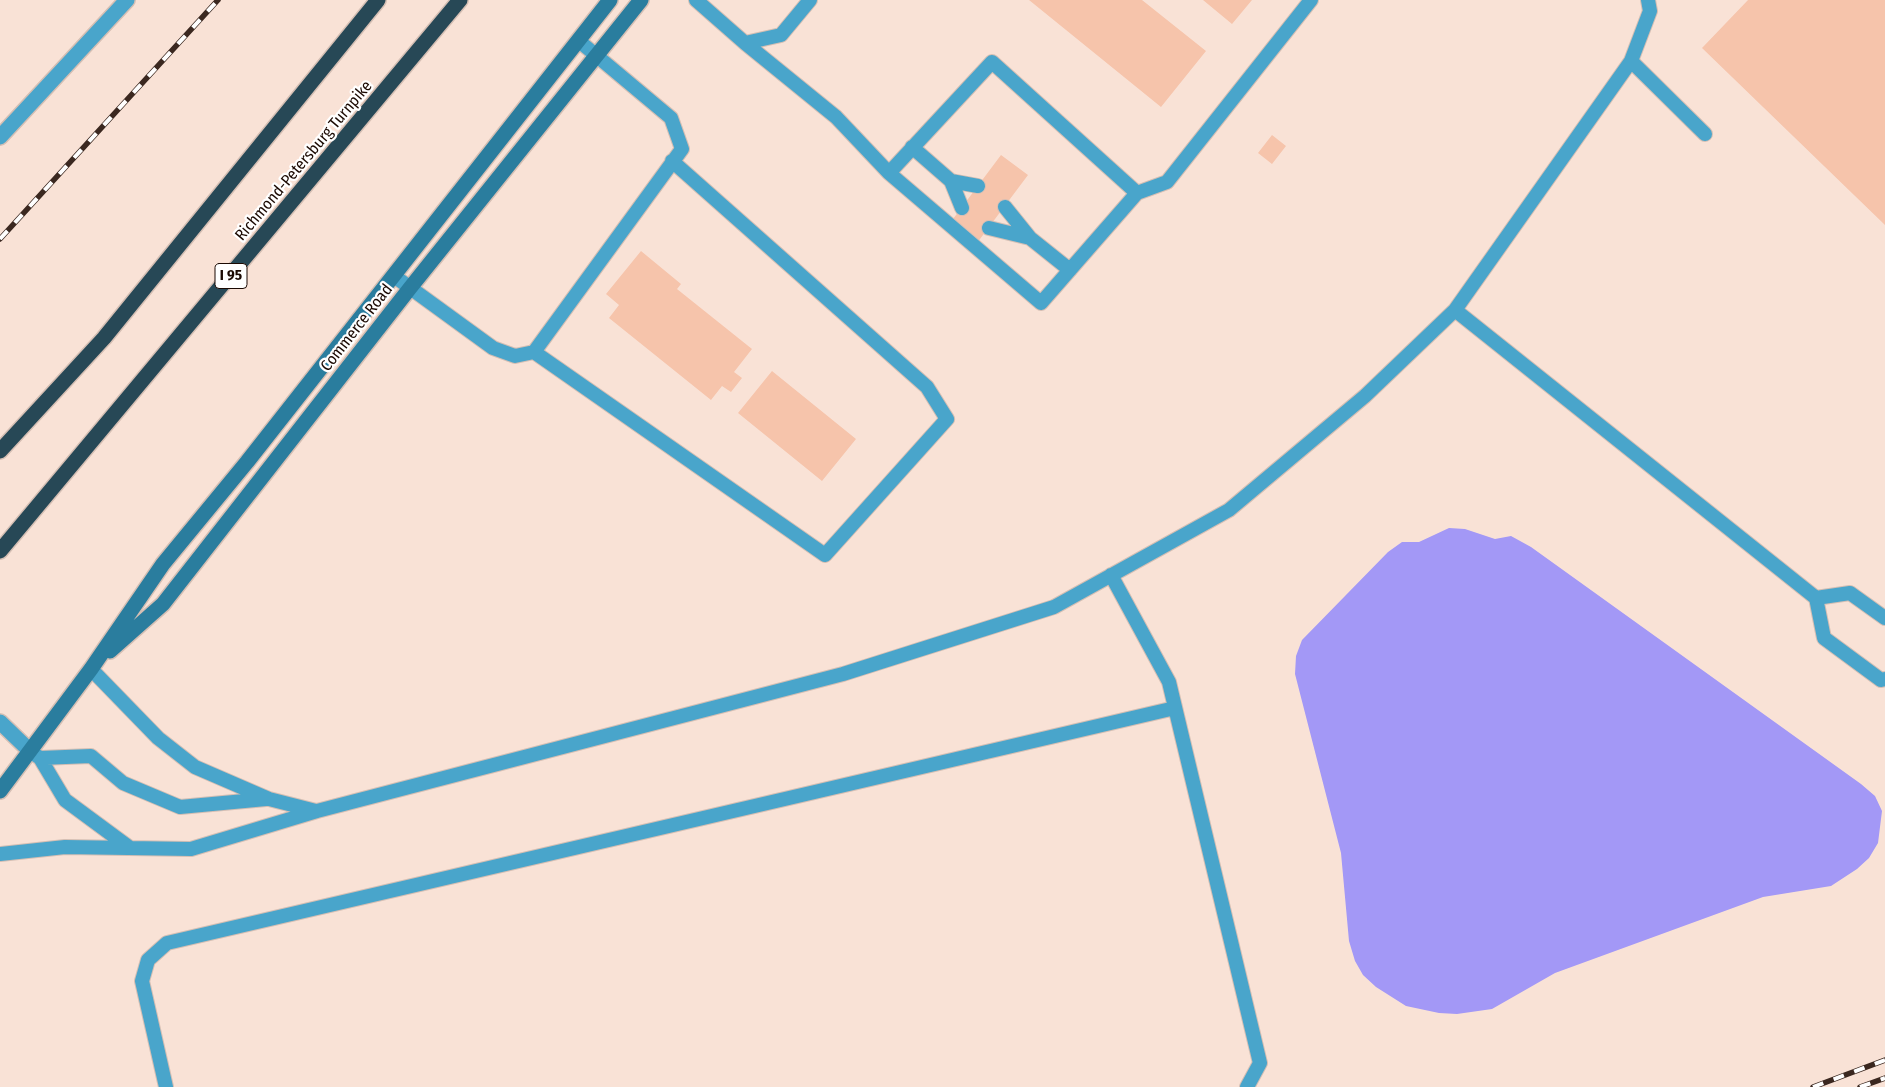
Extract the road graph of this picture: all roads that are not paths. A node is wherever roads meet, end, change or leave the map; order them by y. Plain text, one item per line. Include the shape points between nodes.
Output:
1 (127, 0) edge
2 (378, 0) edge
3 (460, 0) edge
4 (610, 0) edge
5 (641, 0) edge
6 (696, 0) edge
7 (810, 0) edge
8 (1311, 0) edge
9 (1648, 0) edge
10 (579, 41) junction
11 (745, 43) junction
12 (596, 56) junction
13 (1631, 61) junction
14 (1705, 134) dead end
15 (0, 137) edge
16 (912, 147) junction
17 (672, 161) junction
18 (889, 173) junction
19 (951, 181) junction
20 (978, 186) dead end
21 (1137, 193) junction
22 (1005, 207) dead end
23 (962, 208) dead end
24 (989, 228) dead end
25 (1030, 238) junction
26 (1070, 270) junction
27 (394, 276) junction
28 (410, 288) junction
29 (1454, 310) junction
30 (534, 352) junction
31 (0, 451) edge
32 (0, 551) edge
33 (1111, 575) junction
34 (1816, 598) junction
35 (1885, 618) edge
36 (91, 669) junction
37 (1885, 679) edge
38 (1175, 708) junction
39 (0, 722) edge
40 (35, 754) junction
41 (0, 791) edge
42 (269, 799) junction
43 (317, 811) junction
44 (130, 848) junction
45 (0, 854) edge
46 (166, 1087) edge
47 (1247, 1087) edge

1 - 15 street
2 - 31 highway via 104,338
3 - 32 highway, Richmond-Petersburg Turnpike / I 95
4 - 10 main road, Commerce Road
5 - 12 main road, Commerce Road
6 - 11 lane
7 - 11 lane via 781,35
8 - 21 lane via 1167,182
9 - 13 lane via 1650,11
10 - 12 lane
10 - 27 main road, Commerce Road
11 - 18 lane via 836,117
12 - 17 lane via 671,118 682,148
12 - 28 main road, Commerce Road
13 - 14 lane
13 - 29 lane
16 - 18 lane
16 - 19 lane
16 - 21 lane via 992,62
17 - 30 lane
17 - 30 lane via 927,386 947,420 825,555
18 - 26 lane via 1041,303
19 - 20 lane
19 - 23 lane
21 - 26 lane
22 - 25 lane
24 - 25 lane
25 - 26 lane
27 - 28 lane
27 - 36 main road, Commerce Road via 163,564
28 - 30 lane via 493,348 515,356
28 - 36 main road, Commerce Road via 163,604
29 - 33 lane via 1365,396 1229,510
29 - 34 lane
33 - 38 lane via 1169,682
33 - 43 lane via 1054,607 843,674
34 - 35 lane via 1850,593
34 - 37 lane via 1824,638 1881,680
36 - 40 main road, Commerce Road
36 - 42 lane via 158,738 195,766
38 - 46 lane via 168,943 148,960 142,981
38 - 47 lane via 1260,1063
39 - 40 street
40 - 41 main road, Commerce Road
40 - 42 lane via 91,756 123,783 180,807
40 - 44 lane via 65,800
42 - 43 lane
43 - 44 lane via 191,849
44 - 45 lane via 65,847

